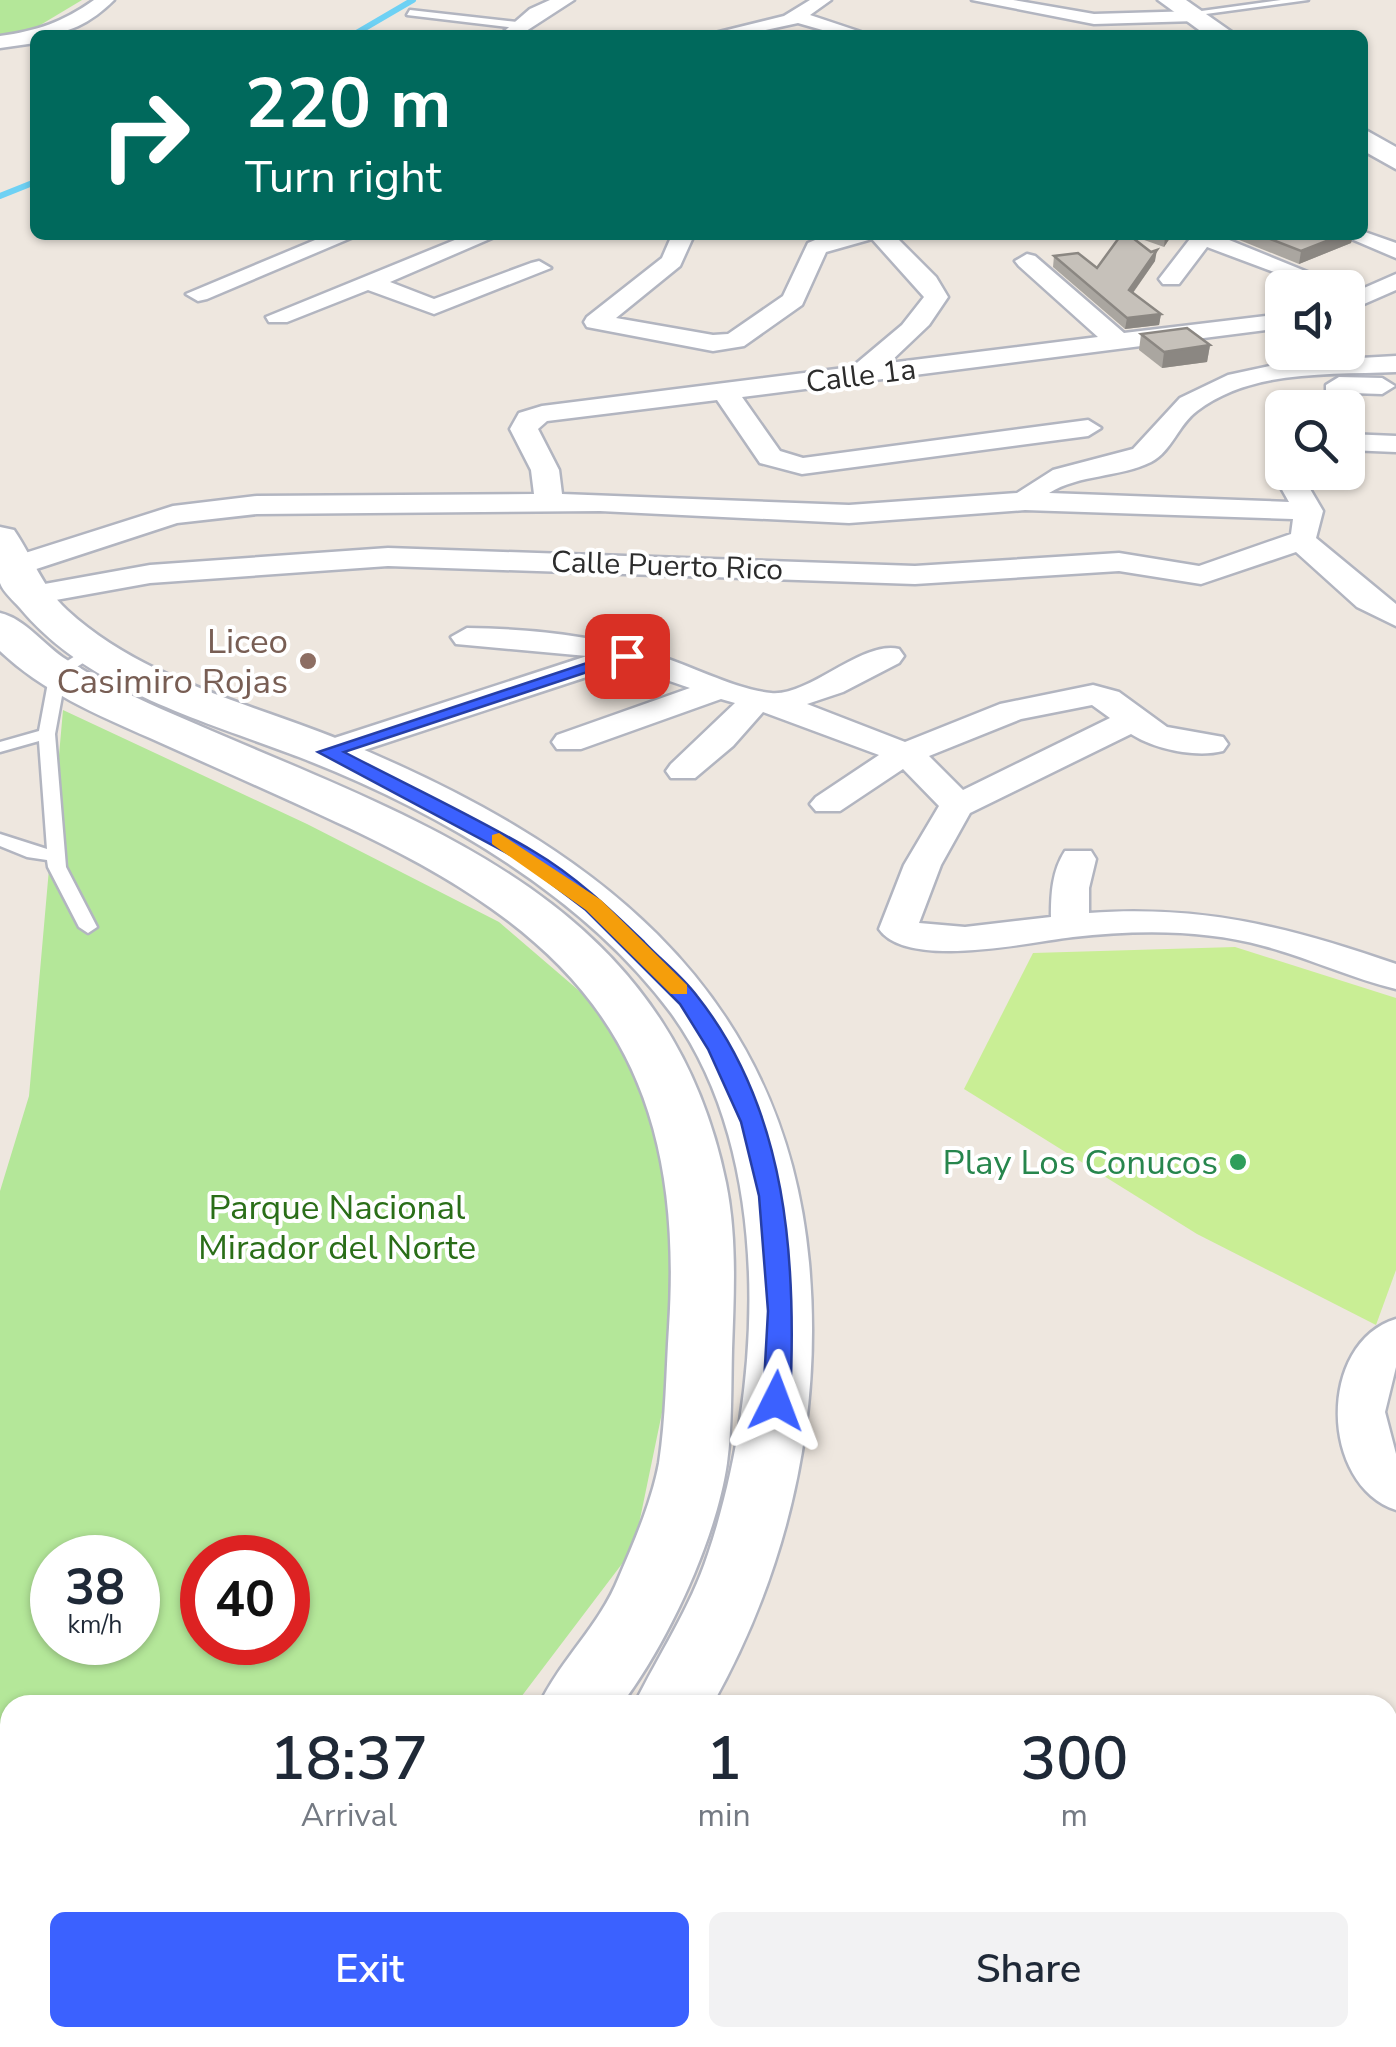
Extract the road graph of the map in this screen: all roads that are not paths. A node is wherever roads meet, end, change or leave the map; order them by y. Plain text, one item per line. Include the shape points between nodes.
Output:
1 (105, 0) edge
2 (564, 0) edge
3 (822, 0) edge
4 (982, 0) edge
5 (1304, 0) edge
6 (1182, 6) edge
7 (410, 14) dead end
8 (796, 17) junction
9 (55, 30) edge
10 (512, 30) edge
11 (738, 30) edge
12 (843, 30) edge
13 (1217, 30) edge
14 (30, 37) edge
15 (0, 42) edge
16 (1368, 140) edge
17 (1396, 160) edge
18 (334, 240) edge
19 (463, 240) edge
20 (681, 240) edge
21 (834, 240) edge
22 (886, 240) edge
23 (1202, 240) edge
24 (1215, 240) edge
25 (1367, 240) edge
26 (1396, 251) edge
27 (1027, 261) dead end
28 (539, 268) dead end
29 (1293, 270) edge
30 (1171, 279) dead end
31 (368, 282) junction
32 (1395, 282) edge
33 (198, 294) dead end
34 (1365, 296) edge
35 (278, 317) dead end
36 (1265, 323) edge
37 (1120, 343) junction
38 (1365, 348) edge
39 (1387, 360) edge
40 (856, 376) junction
41 (1228, 381) junction
42 (1396, 386) edge
43 (1295, 390) edge
44 (1365, 391) edge
45 (726, 393) junction
46 (1088, 428) dead end
47 (1365, 443) edge
48 (1396, 444) edge
49 (1292, 490) edge
50 (549, 501) junction
51 (1024, 501) junction
52 (1305, 526) junction
53 (24, 579) edge
54 (1396, 616) edge
55 (467, 637) dead end
56 (627, 656) junction
57 (888, 656) dead end
58 (76, 661) junction
59 (720, 688) junction
60 (767, 700) junction
61 (1129, 717) junction
62 (47, 734) junction
63 (569, 742) dead end
64 (1212, 744) dead end
65 (0, 747) edge
66 (328, 752) junction
67 (902, 755) junction
68 (683, 771) dead end
69 (828, 804) dead end
70 (956, 806) junction
71 (0, 839) edge
72 (56, 855) junction
73 (1078, 859) dead end
74 (1070, 926) junction
75 (88, 927) dead end
76 (1396, 978) edge
77 (1396, 1336) edge
78 (1396, 1490) edge
79 (584, 1695) edge
80 (677, 1695) edge

1 - 9 street
2 - 10 street
3 - 8 street
4 - 6 street via 1094,20
5 - 6 lane
6 - 13 street
7 - 10 lane
8 - 11 street
8 - 12 street
14 - 15 street
16 - 17 street
18 - 33 street
19 - 31 street
20 - 21 street via 672,261 596,322 735,341 793,300 816,248
22 - 40 street via 936,296 896,344
23 - 30 street
24 - 29 street
25 - 26 street
27 - 37 street
28 - 31 street via 424,310
31 - 35 street
32 - 34 street
36 - 37 street, Calle 1a
37 - 40 street, Calle 1a
38 - 39 street
39 - 41 street
40 - 45 street, Calle 1a
41 - 43 street
41 - 51 street via 1184,408 1144,454 1038,486
42 - 44 street
45 - 46 street via 770,456 802,466
45 - 50 street, Calle 1a via 528,420 525,435 545,470
47 - 48 street
49 - 52 street
50 - 51 street via 820,514
50 - 53 street via 226,507 147,522
51 - 52 street
52 - 53 street, Calle Puerto Rico via 1201,576 1118,562 915,576 388,556
52 - 54 street via 1368,600
53 - 58 street
55 - 56 street via 561,641
56 - 59 street
56 - 66 street
57 - 60 street via 831,685
58 - 62 lane
58 - 66 street
58 - 79 street via 118,706 438,854 508,894 602,977 663,1066 686,1126 699,1195 704,1268 693,1465 630,1631
59 - 60 street
59 - 63 street
60 - 67 street
60 - 68 street
61 - 64 street via 1158,736
61 - 67 street via 1106,699 1083,696 978,722
61 - 70 street
62 - 65 lane
62 - 72 lane
66 - 80 street via 498,839 594,905 689,1000 753,1122 778,1244 775,1431 727,1595
67 - 69 street
67 - 70 street via 932,774
70 - 74 street via 915,872 898,929 912,936 984,936
71 - 72 lane
72 - 75 lane
73 - 74 street
74 - 76 street via 1200,924 1285,939
77 - 78 street via 1365,1374 1358,1407 1362,1437

